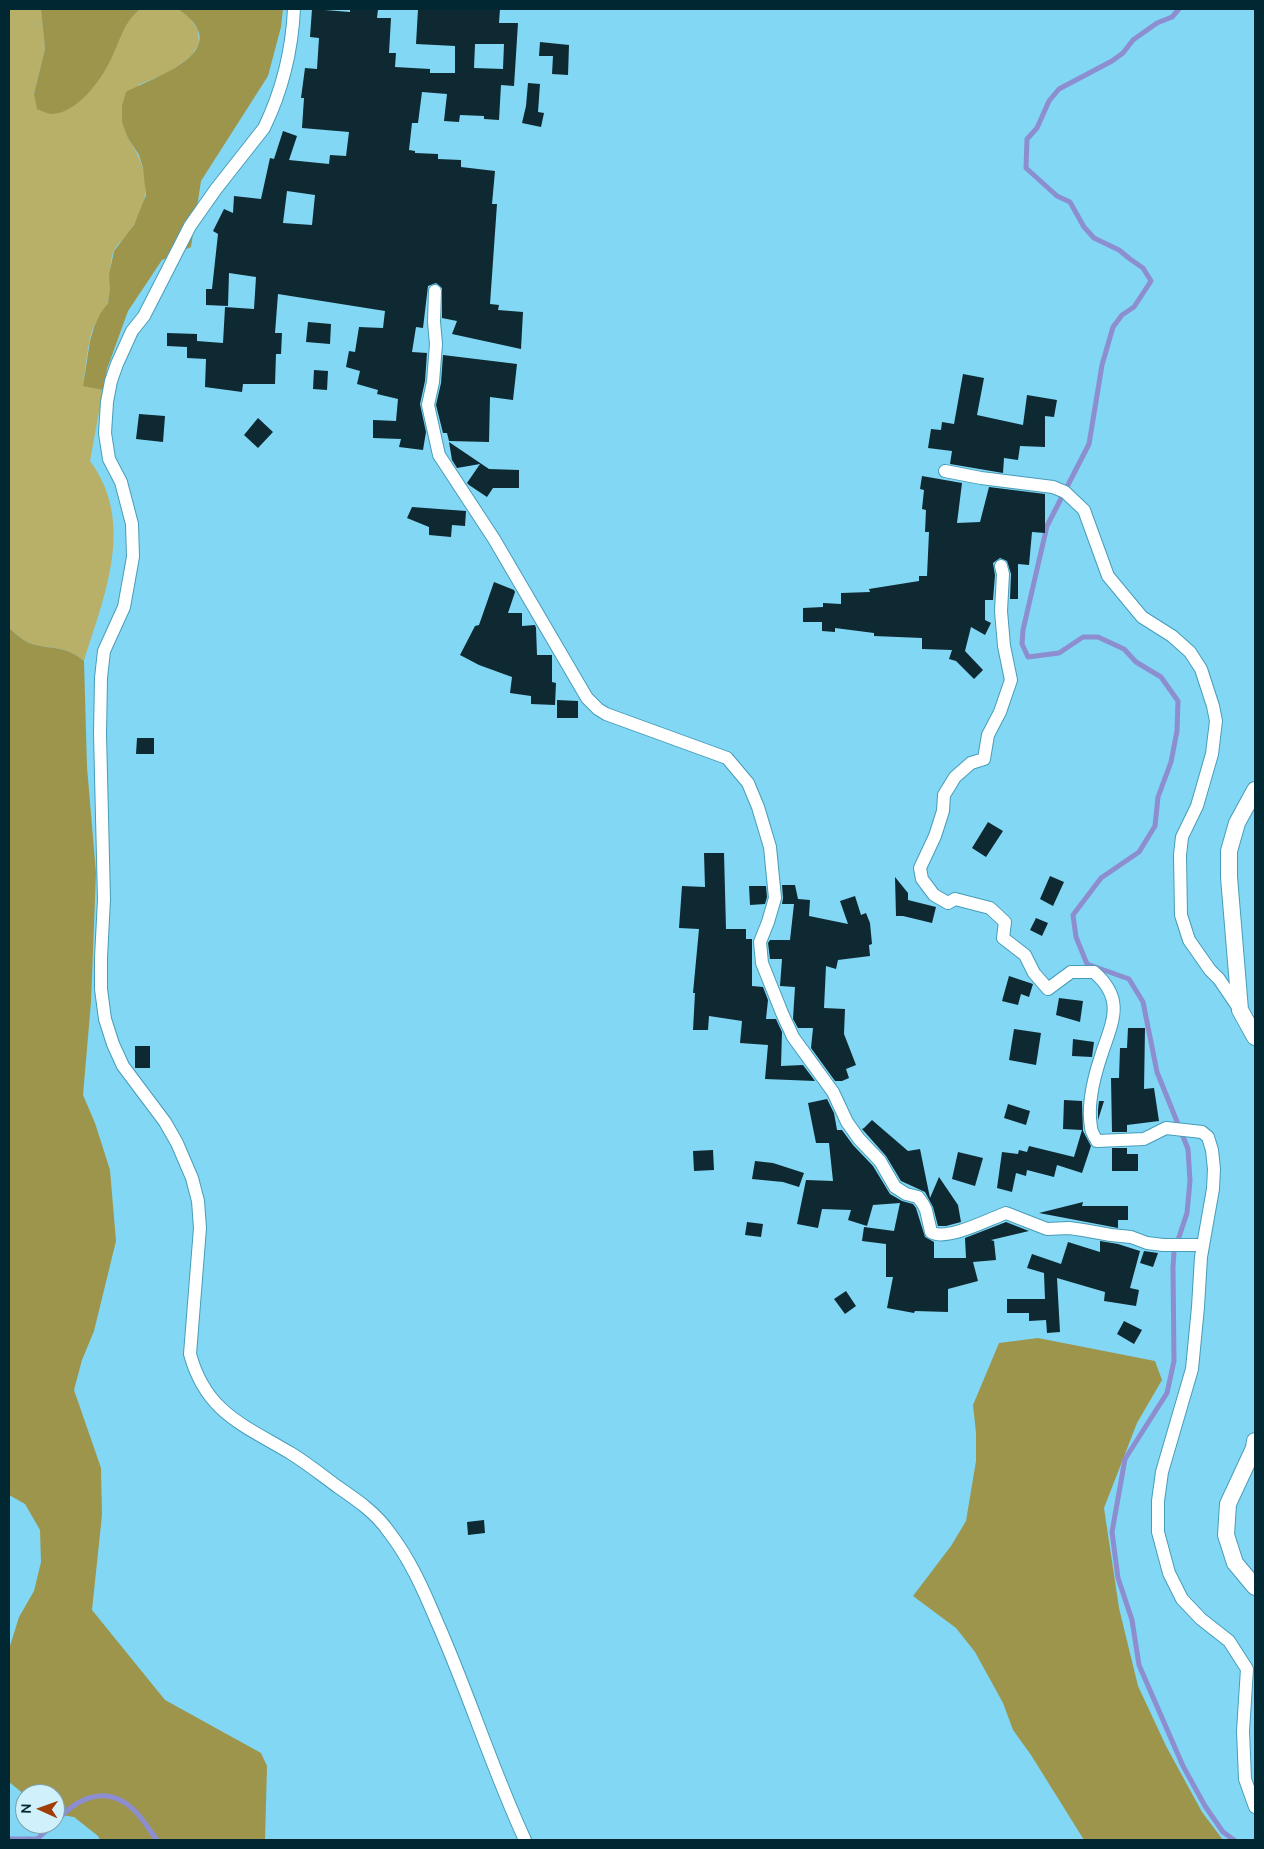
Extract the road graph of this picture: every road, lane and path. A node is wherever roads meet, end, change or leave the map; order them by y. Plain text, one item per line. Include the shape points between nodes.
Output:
1 (294, 9) edge
2 (435, 291) dead end
3 (945, 471) dead end
4 (1001, 566) dead end
5 (1255, 790) edge
6 (1240, 1010) junction
7 (1255, 1037) edge
8 (1202, 1245) junction
9 (1255, 1441) edge
10 (1255, 1588) edge
11 (1255, 1807) edge
12 (525, 1840) edge

1 - 12 street via 287,65 267,122 190,226 144,316 132,331 110,381 105,433 109,459 121,482 132,524 133,558 124,606 104,651 101,678 104,899 101,989 105,1020 123,1066 177,1143 198,1201 200,1228 190,1354 202,1386 236,1422 356,1498 389,1531 420,1583
2 - 8 street via 433,382 428,405 439,455 494,539 587,698 606,714 727,758 748,783 770,846 774,898 760,942 762,963 782,1013 793,1037 833,1092 859,1139 880,1161 895,1187 918,1197 923,1204 931,1232 935,1235 953,1234 1006,1214 1046,1229 1083,1230 1131,1237 1163,1246
3 - 6 street via 1053,487 1065,492 1084,510 1108,576 1142,617 1172,636 1190,652 1201,668 1216,721 1212,754 1197,806 1182,837 1182,915 1189,940
4 - 8 street via 1004,646 1011,680 988,735 984,760 971,763 955,777 944,795 935,836 920,868 922,879 934,894 948,903 955,899 990,908 1005,922 1003,938 1025,955 1034,973 1048,989 1071,972 1094,972 1103,980 1113,998 1113,1020 1091,1095 1090,1129 1097,1141 1144,1139 1166,1128 1202,1132 1208,1137 1214,1189
5 - 6 street via 1237,823 1229,851
6 - 7 street
8 - 11 street via 1192,1369 1162,1472 1158,1532 1169,1574 1182,1599 1200,1619 1229,1642 1247,1669 1243,1731 1245,1779
9 - 10 street via 1228,1504 1226,1534 1235,1563

